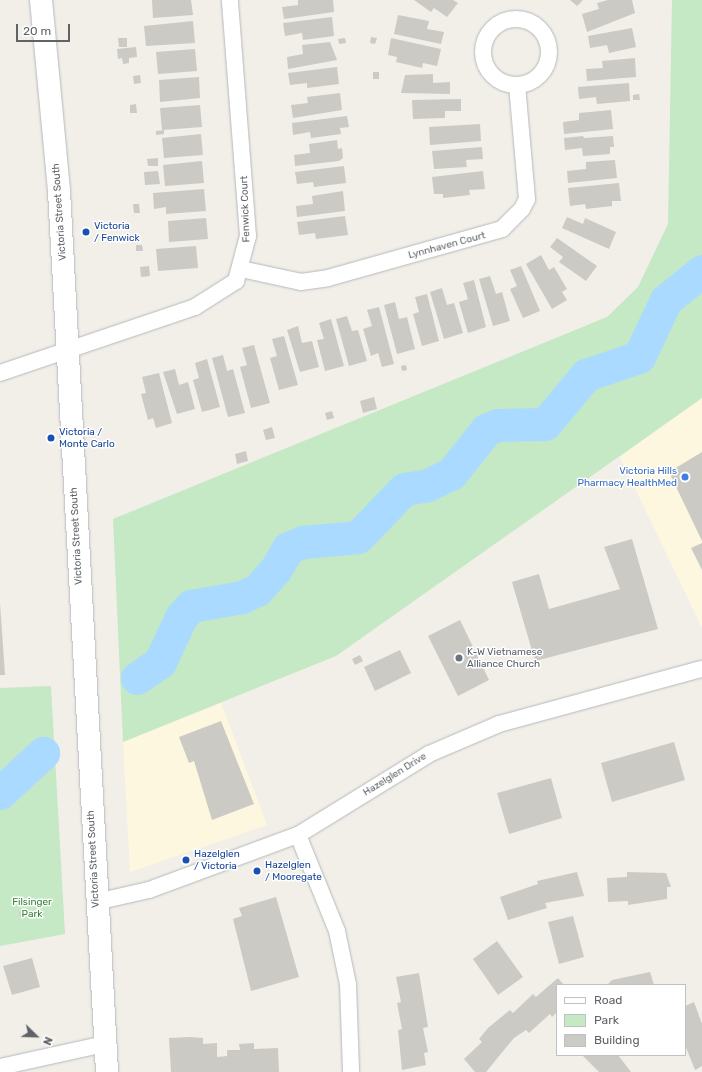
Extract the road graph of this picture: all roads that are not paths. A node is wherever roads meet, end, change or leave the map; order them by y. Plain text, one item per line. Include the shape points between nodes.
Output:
1 (41, 0) edge
2 (230, 0) edge
3 (518, 86) junction
4 (241, 269) junction
5 (68, 352) junction
6 (0, 373) edge
7 (702, 669) edge
8 (298, 835) junction
9 (96, 902) junction
10 (105, 1044) junction
11 (0, 1067) edge
12 (107, 1072) edge
13 (351, 1072) edge

1 - 5 main road, Victoria Street South via 59,191
2 - 4 street, Fenwick Court via 248,236
3 - 3 street via 542,73 548,60 549,44 535,23 523,18 507,19 487,33 483,60 497,80
3 - 4 street, Lynnhaven Court via 526,199 522,209 502,229 328,278 301,282
4 - 5 street, Fenwick Court via 224,291 195,307
5 - 6 street, Fenwick Court
5 - 9 main road, Victoria Street South
7 - 8 street, Hazelglen Drive via 499,724 429,754
8 - 9 street, Hazelglen Drive via 150,890
8 - 13 street via 338,938 348,984
9 - 10 main road, Victoria Street South
10 - 11 street
10 - 12 main road, Victoria Street South

